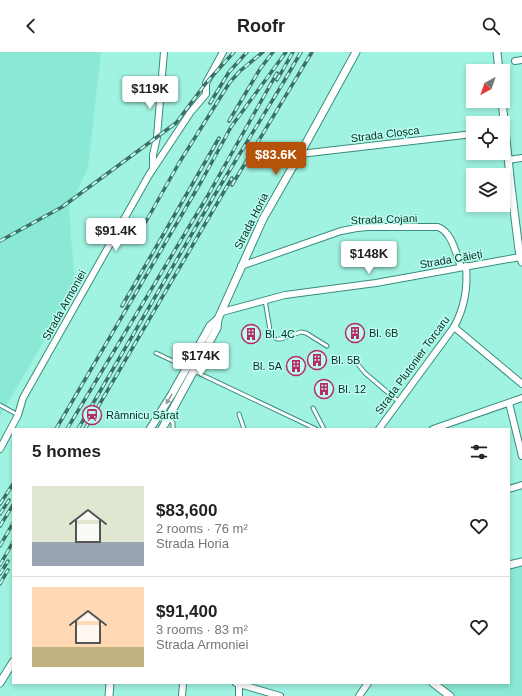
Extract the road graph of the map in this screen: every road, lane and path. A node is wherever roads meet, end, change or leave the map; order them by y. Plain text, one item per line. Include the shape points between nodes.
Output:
1 (164, 52) edge
2 (223, 52) edge
3 (356, 52) edge
4 (497, 52) edge
5 (498, 64) edge
6 (466, 135) edge
7 (300, 154) junction
8 (522, 158) edge
9 (508, 160) edge
10 (510, 160) edge
11 (153, 168) junction
12 (521, 259) edge
13 (241, 266) junction
14 (464, 266) junction
15 (265, 300) junction
16 (220, 315) junction
17 (454, 327) junction
18 (327, 346) dead end
19 (156, 353) dead end
20 (356, 362) dead end
21 (522, 384) edge
22 (522, 398) edge
23 (399, 402) junction
24 (509, 403) junction
25 (0, 405) edge
26 (313, 408) dead end
27 (240, 414) dead end
28 (18, 415) junction
29 (168, 417) junction
30 (151, 428) edge
31 (162, 428) edge
32 (174, 428) edge
33 (244, 428) edge
34 (314, 428) edge
35 (323, 428) edge
36 (380, 428) edge
37 (436, 428) edge
38 (0, 450) edge
39 (522, 456) edge
40 (522, 485) edge
41 (510, 489) edge
42 (522, 562) edge
43 (510, 565) edge
44 (12, 664) edge
45 (0, 683) edge
46 (110, 684) edge
47 (183, 684) edge
48 (238, 684) edge
49 (241, 684) edge
50 (367, 684) edge
51 (434, 684) edge
52 (109, 696) edge
53 (182, 696) edge
54 (238, 696) edge
55 (280, 696) edge
56 (359, 696) edge
57 (450, 696) edge

1 - 11 street
2 - 11 street, Strada Armoniei via 206,83 206,94
3 - 7 street, Strada Horia
4 - 5 street
6 - 7 street, Strada Cloșca
7 - 13 street, Strada Horia via 263,219
8 - 10 street
9 - 12 street
11 - 28 street, Strada Armoniei via 23,398
12 - 14 street, Strada Căieți
13 - 14 street, Strada Cojani via 341,231 375,227 438,227 449,237
13 - 16 street, Strada Horia
14 - 15 street, Strada Căieți via 376,283 294,293
14 - 17 street, Strada Plutonier Torcaru via 465,298
15 - 16 street, Strada Căieți
15 - 18 lane via 270,330 274,337 277,339 301,332
16 - 29 street, Strada Horia via 217,328
16 -> 30 street, Strada Horia via 210,326
17 - 21 street
17 - 23 street, Strada Plutonier Torcaru
19 - 34 lane
20 - 23 lane
22 - 24 street
23 - 36 street, Strada Plutonier Torcaru
24 - 37 street
24 - 39 street
25 - 28 lane
26 - 35 lane
27 - 33 lane
28 - 38 street, Strada Armoniei
29 - 31 street, Strada Horia
29 - 32 lane via 174,423
40 - 41 street
42 - 43 street
44 - 45 street
46 - 52 street
47 - 53 street
48 - 54 street
49 - 55 street
50 - 56 street
51 - 57 street

